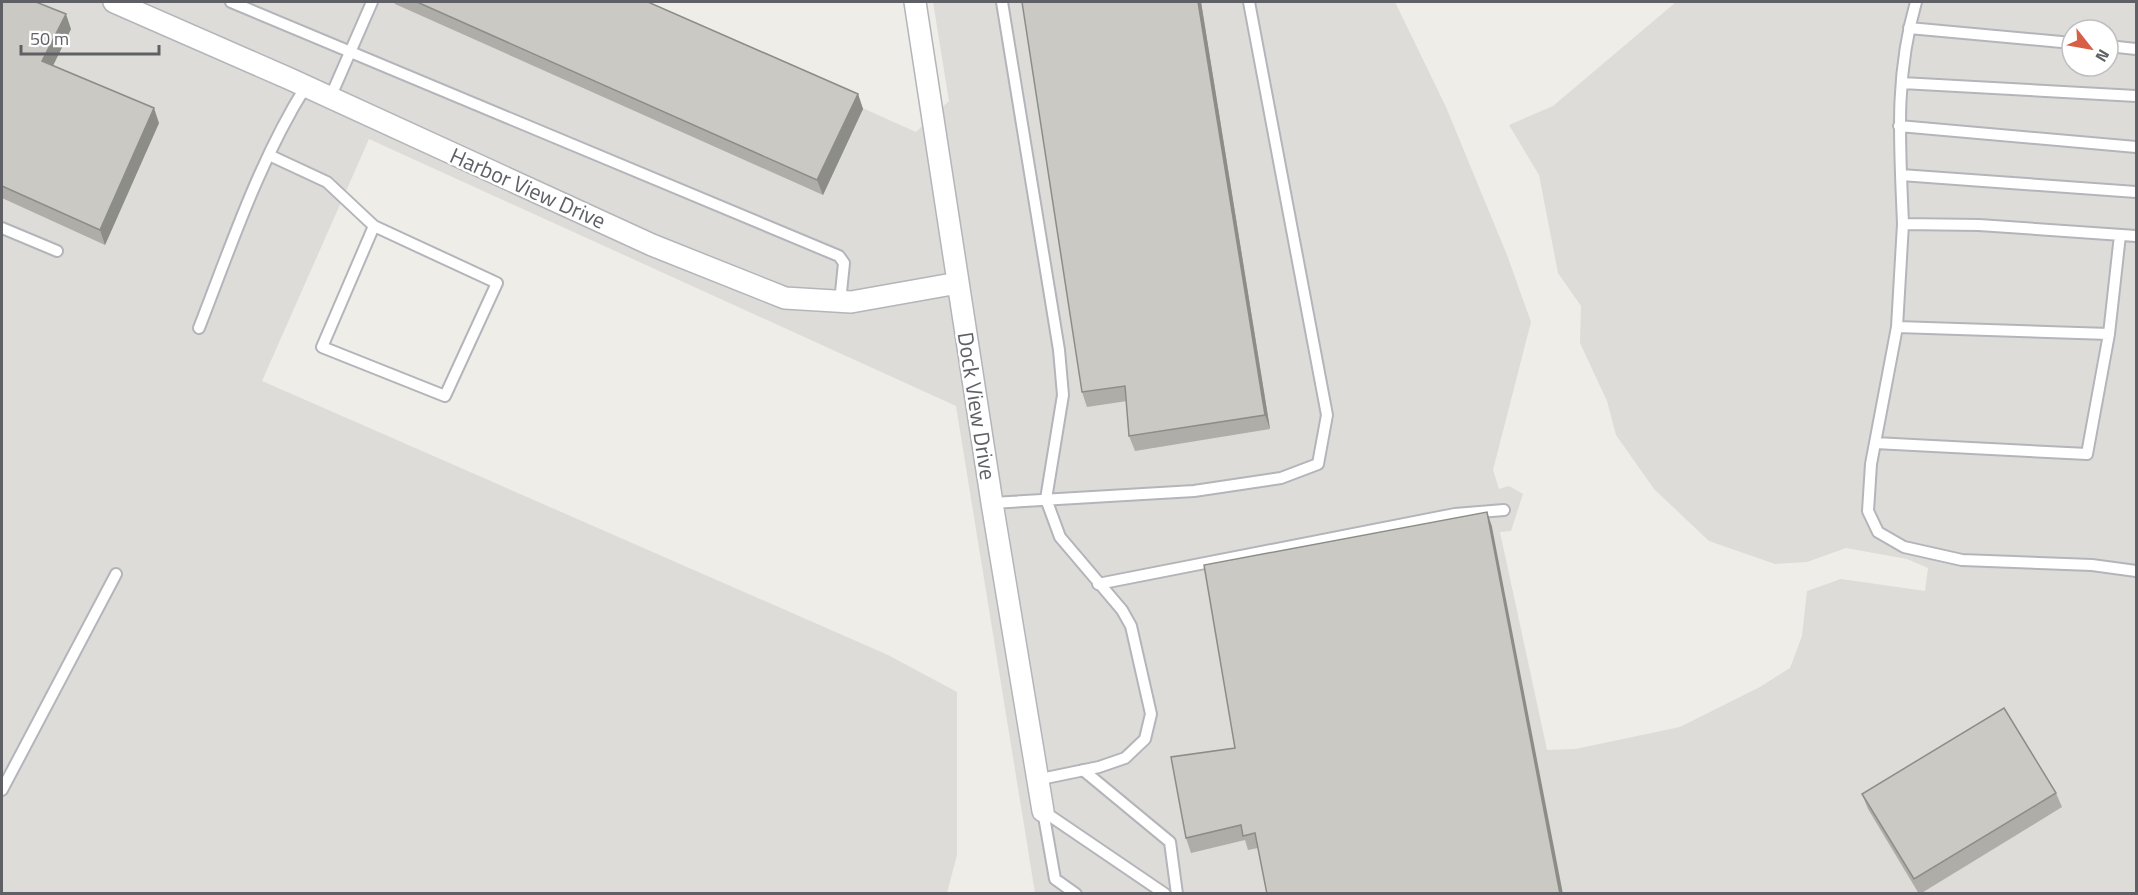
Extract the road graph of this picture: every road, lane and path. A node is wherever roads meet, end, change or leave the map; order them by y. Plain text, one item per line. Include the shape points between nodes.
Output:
1 (114, 2) edge
2 (231, 2) edge
3 (372, 2) edge
4 (915, 2) edge
5 (1002, 2) edge
6 (1249, 2) edge
7 (1916, 2) edge
8 (1909, 28) junction
9 (2060, 42) edge
10 (2120, 47) edge
11 (2136, 49) edge
12 (349, 53) junction
13 (1902, 82) junction
14 (306, 86) junction
15 (2136, 96) edge
16 (330, 98) junction
17 (1899, 126) junction
18 (2136, 147) edge
19 (269, 155) junction
20 (1901, 175) junction
21 (2136, 192) edge
22 (1904, 224) junction
23 (374, 226) junction
24 (2, 228) edge
25 (2120, 235) junction
26 (2136, 236) edge
27 (57, 251) dead end
28 (958, 283) junction
29 (840, 302) junction
30 (1897, 327) junction
31 (199, 328) dead end
32 (2109, 334) junction
33 (1875, 443) junction
34 (1046, 499) junction
35 (992, 503) junction
36 (1504, 510) dead end
37 (2136, 571) edge
38 (116, 574) dead end
39 (1098, 584) junction
40 (1083, 770) junction
41 (1036, 780) junction
42 (2, 790) edge
43 (1043, 811) junction
44 (1076, 894) edge
45 (1165, 894) edge
46 (1177, 894) edge

1 - 14 street, Harbor View Drive
2 - 12 lane
3 - 12 lane
4 - 28 street, Dock View Drive
5 - 34 lane via 1063,395
6 - 34 lane via 1327,415 1318,464 1281,478 1194,491
7 - 8 lane
8 - 9 lane
8 - 13 lane
10 - 11 lane
12 - 16 lane
12 - 29 lane via 839,256 844,263
13 - 15 lane
13 - 17 lane
14 - 16 street, Harbor View Drive
14 - 19 lane
16 - 29 street, Harbor View Drive via 652,245 785,298
17 - 18 lane
17 - 20 lane
19 - 23 lane via 327,182
19 - 31 lane
20 - 21 lane
20 - 22 lane
22 - 25 lane
22 - 30 lane
23 - 23 lane via 497,283 445,396 322,347
24 - 27 lane
25 - 26 lane
25 - 32 lane
28 - 29 street, Harbor View Drive
28 - 35 street, Dock View Drive
30 - 32 lane
30 - 33 lane
32 - 33 lane via 2086,454
33 - 37 lane via 1868,511 1878,532 1904,547 1962,560 2092,565
34 - 35 lane
34 - 39 lane via 1060,537
35 - 41 street, Dock View Drive
36 - 39 lane via 1455,514
38 - 42 lane
39 - 40 lane via 1131,626 1151,714 1145,738 1125,758
40 - 41 lane
40 - 46 lane via 1170,842
41 - 43 street, Dock View Drive
43 - 44 lane via 1055,879
43 - 45 lane

